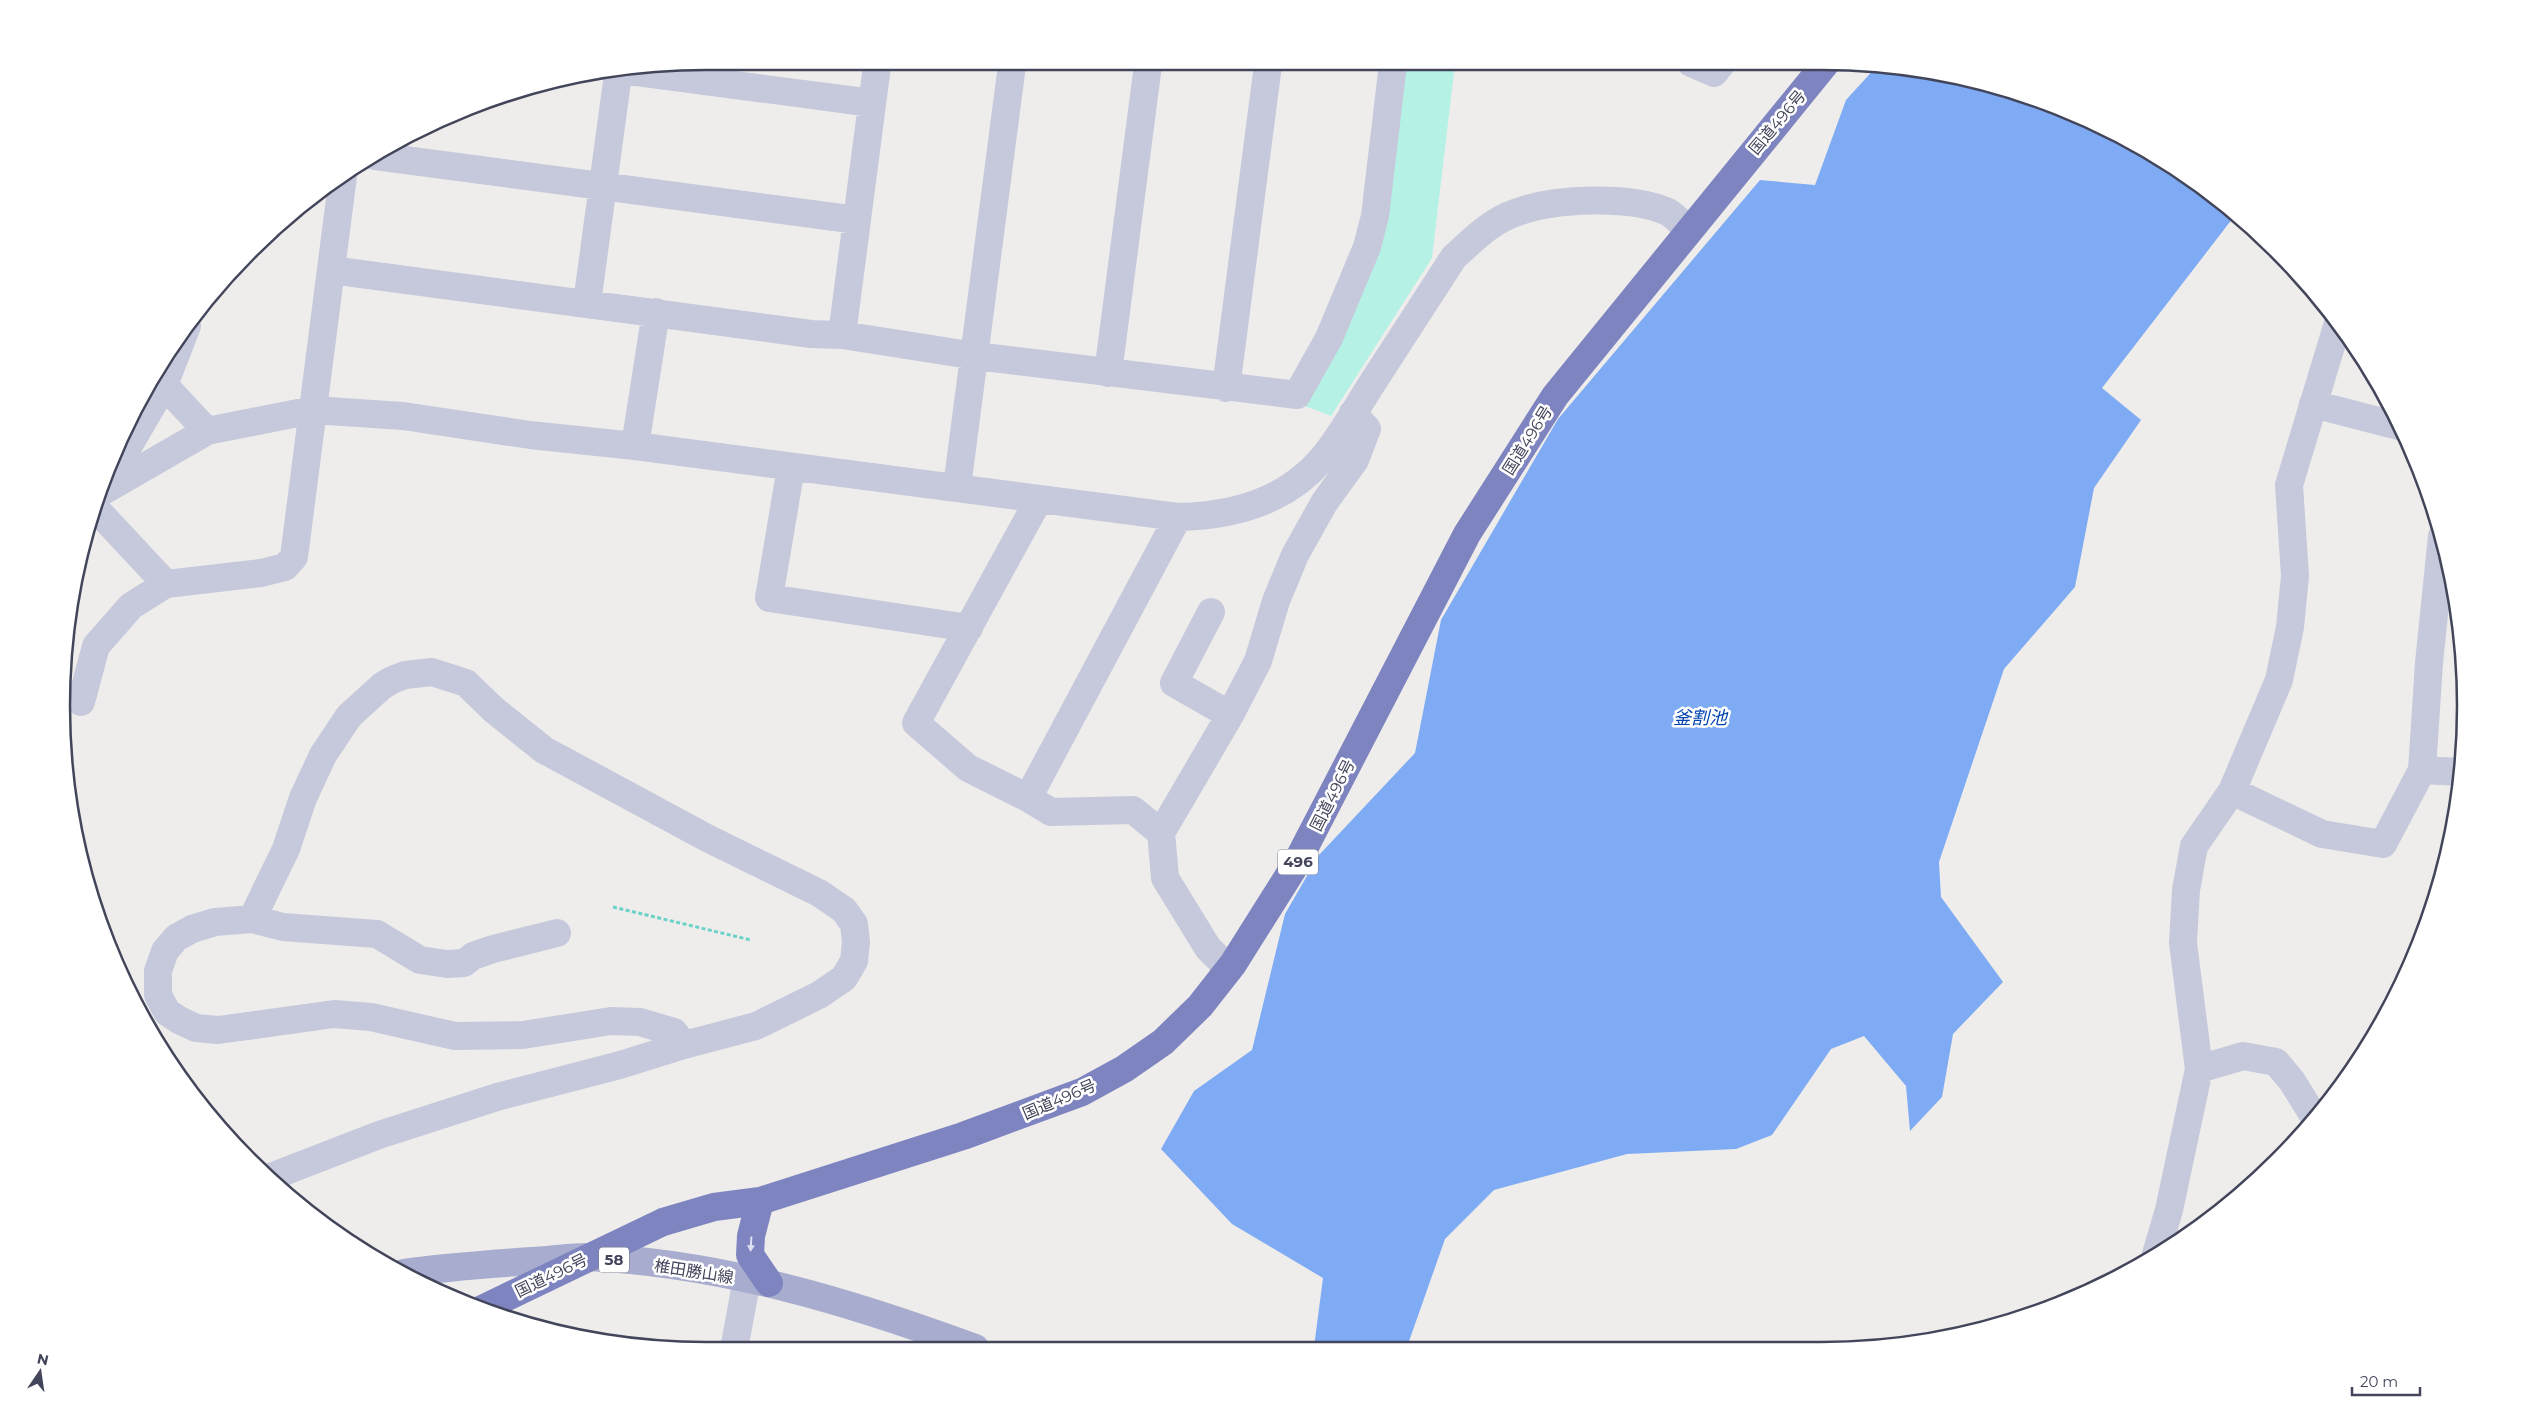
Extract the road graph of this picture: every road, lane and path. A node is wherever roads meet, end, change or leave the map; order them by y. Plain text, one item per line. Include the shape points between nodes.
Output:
1 (876, 70) edge
2 (1012, 70) edge
3 (1147, 70) edge
4 (1267, 70) edge
5 (1392, 70) edge
6 (1812, 70) edge
7 (649, 72) edge
8 (616, 76) edge
9 (872, 103) junction
10 (384, 157) edge
11 (342, 185) edge
12 (603, 186) junction
13 (856, 220) junction
14 (1688, 230) junction
15 (331, 270) junction
16 (587, 303) junction
17 (656, 312) junction
18 (2335, 332) edge
19 (842, 335) junction
20 (176, 355) edge
21 (976, 356) junction
22 (1108, 373) junction
23 (164, 385) junction
24 (1226, 388) junction
25 (2313, 404) junction
26 (313, 410) junction
27 (1353, 412) junction
28 (2391, 424) edge
29 (207, 431) junction
30 (635, 446) junction
31 (791, 467) junction
32 (116, 468) edge
33 (957, 487) junction
34 (107, 493) edge
35 (1039, 499) junction
36 (103, 504) edge
37 (1178, 517) junction
38 (2440, 560) edge
39 (166, 584) junction
40 (1211, 612) dead end
41 (969, 628) junction
42 (81, 702) dead end
43 (1230, 715) junction
44 (2422, 770) junction
45 (2454, 772) edge
46 (2232, 791) junction
47 (1028, 798) junction
48 (1161, 832) junction
49 (613, 907) dead end
50 (252, 919) junction
51 (557, 933) dead end
52 (751, 940) dead end
53 (1229, 969) junction
54 (684, 1045) junction
55 (2199, 1069) junction
56 (2311, 1111) edge
57 (277, 1175) edge
58 (760, 1201) junction
59 (2159, 1245) edge
60 (587, 1257) junction
61 (416, 1271) edge
62 (758, 1281) junction
63 (492, 1304) edge
64 (736, 1342) edge
65 (959, 1342) edge

1 - 9 street
2 - 21 street
3 - 22 street
4 - 24 street
5 - 24 street via 1375,216 1367,248 1329,338 1297,395
6 - 14 highway, 国道496号 / 496
7 - 9 street
8 - 12 street
9 - 13 street
10 - 12 street
11 - 15 street
12 - 13 street
12 - 16 street
13 - 19 street
14 - 27 street via 1670,213 1650,206 1618,202 1554,202 1513,213 1481,232 1454,257
14 - 53 highway, 国道496号 / 496 via 1554,396 1467,534 1296,864
15 - 16 street
15 - 26 street
16 - 17 street
17 - 19 street via 811,334
17 - 30 street
18 - 25 street
19 - 21 street
20 - 23 street
21 - 22 street
21 - 33 street
22 - 24 street
23 - 29 street
23 - 32 street
25 - 28 street
25 - 46 street via 2289,485 2295,576 2290,627 2279,680
26 - 29 street
26 - 30 street via 403,416 530,435
26 - 39 street via 294,557 285,567 261,573
27 - 37 street via 1320,461 1261,504 1210,517
27 - 43 street via 1367,428 1355,460 1324,503 1295,555 1276,601 1258,661
29 - 34 street
30 - 31 street
31 - 33 street
31 - 41 street via 769,598
33 - 35 street
35 - 37 street
35 - 41 street
36 - 39 street
37 - 47 street
38 - 44 street
39 - 42 street via 131,606 96,646
40 - 43 street via 1174,683
41 - 47 street via 916,723 968,768
43 - 48 street
44 - 45 street
44 - 46 street via 2383,844 2322,834
46 - 55 street via 2194,846 2186,890 2183,944
47 - 48 street via 1051,812 1133,810
48 - 53 street via 1164,878 1208,948
49 - 52 path
50 - 51 street via 283,927 377,934 420,960 447,964 464,962 493,949
50 - 54 street via 215,922 192,929 176,938 164,951 158,972 158,995 167,1012 196,1028 218,1030 334,1014 371,1017 455,1036 523,1034 611,1021 640,1022 674,1032
50 - 54 street via 286,849 303,798 323,756 349,716 392,680 432,672 448,676 466,683 544,750 690,829 819,893 844,910 854,924 854,961 844,978 819,995 756,1026
53 - 58 highway, 国道496号 / 496 via 1200,1006 1163,1042 1082,1092 963,1136
54 - 57 street via 497,1097 380,1135
55 - 56 street via 2243,1056 2276,1062
55 - 59 street
58 - 60 highway, 国道496号 / 496 via 714,1207 663,1222
58 -> 62 highway via 750,1255
60 - 61 main road, 椎田勝山線 / 58
60 - 62 main road, 椎田勝山線 / 58
60 - 63 highway, 国道496号 / 496
62 - 64 street
62 - 65 main road, 椎田勝山線 / 58 via 822,1297

